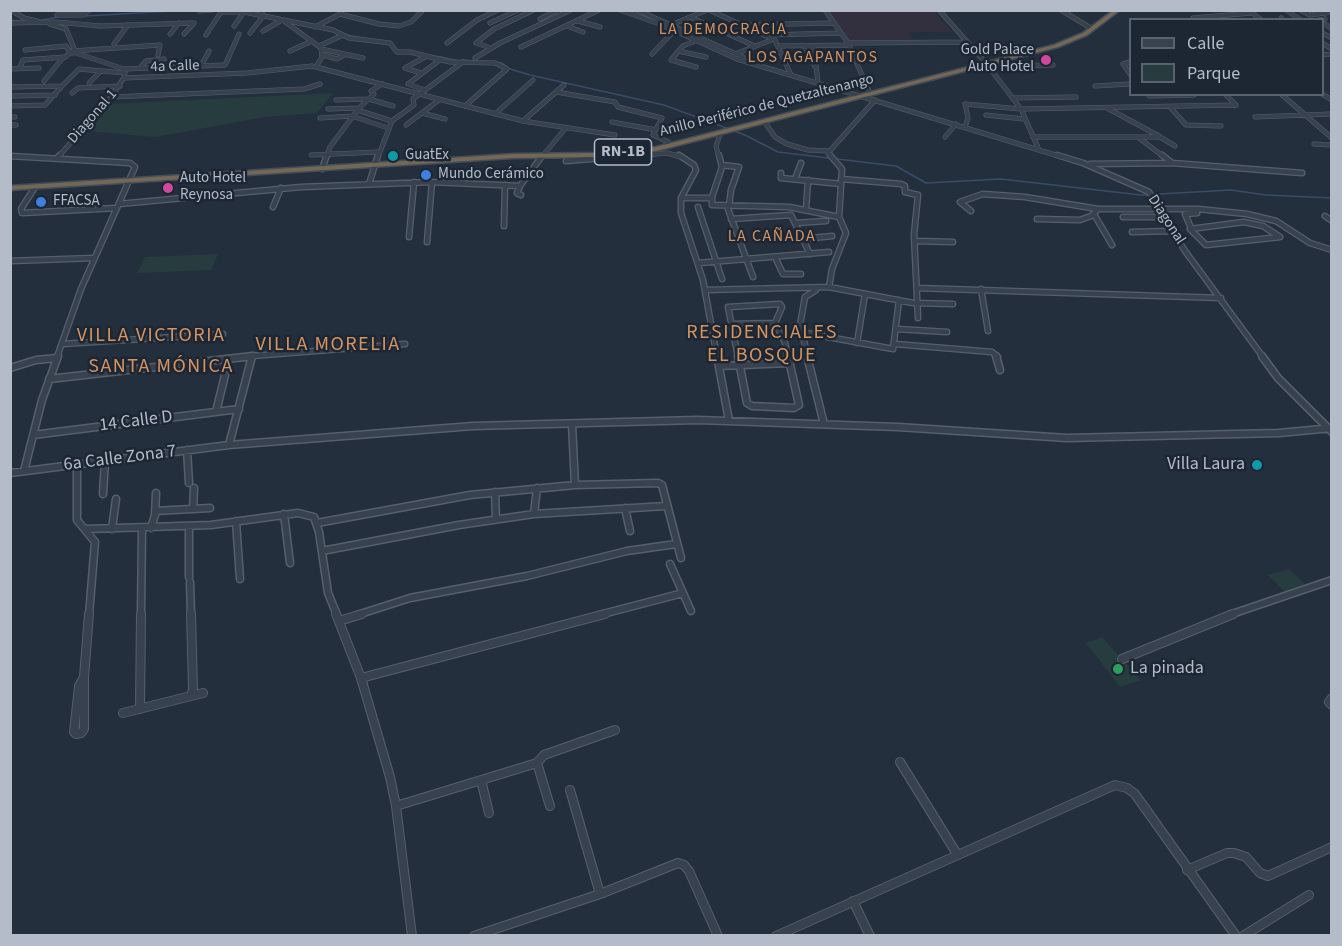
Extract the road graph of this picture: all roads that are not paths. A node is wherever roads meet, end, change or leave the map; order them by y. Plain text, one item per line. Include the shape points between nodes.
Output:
1 (11, 10) edge
2 (90, 10) edge
3 (212, 10) edge
4 (423, 10) edge
5 (498, 10) edge
6 (518, 10) edge
7 (534, 10) edge
8 (557, 10) edge
9 (571, 10) edge
10 (599, 10) edge
11 (618, 10) edge
12 (637, 10) edge
13 (708, 10) edge
14 (825, 10) edge
15 (939, 10) edge
16 (1061, 10) edge
17 (1113, 10) edge
18 (1118, 10) edge
19 (1248, 10) edge
20 (1300, 10) edge
21 (199, 11) edge
22 (234, 11) edge
23 (244, 12) junction
24 (1329, 12) edge
25 (1252, 13) junction
26 (57, 15) dead end
27 (264, 15) junction
28 (690, 17) junction
29 (1193, 18) dead end
30 (1258, 18) edge
31 (540, 19) dead end
32 (283, 21) junction
33 (578, 21) junction
34 (43, 22) junction
35 (10, 23) edge
36 (179, 23) junction
37 (490, 23) dead end
38 (834, 23) junction
39 (1332, 23) edge
40 (128, 25) junction
41 (672, 25) junction
42 (743, 25) junction
43 (234, 26) dead end
44 (316, 26) junction
45 (567, 27) junction
46 (600, 27) dead end
47 (665, 27) junction
48 (1089, 27) junction
49 (1332, 30) edge
50 (263, 31) dead end
51 (674, 31) junction
52 (583, 32) dead end
53 (250, 33) dead end
54 (842, 33) junction
55 (170, 34) dead end
56 (184, 34) dead end
57 (239, 34) dead end
58 (206, 35) dead end
59 (343, 35) junction
60 (766, 35) junction
61 (774, 39) junction
62 (312, 41) junction
63 (695, 41) junction
64 (967, 42) junction
65 (447, 43) dead end
66 (114, 44) dead end
67 (848, 44) junction
68 (755, 46) junction
69 (779, 46) junction
70 (521, 47) dead end
71 (320, 48) junction
72 (491, 48) junction
73 (25, 50) dead end
74 (209, 51) dead end
75 (678, 51) junction
76 (73, 52) junction
77 (294, 53) dead end
78 (652, 54) dead end
79 (735, 54) junction
80 (158, 55) dead end
81 (322, 55) junction
82 (345, 55) junction
83 (426, 56) junction
84 (65, 57) junction
85 (706, 57) dead end
86 (363, 58) dead end
87 (475, 58) dead end
88 (164, 59) dead end
89 (441, 59) junction
90 (463, 62) junction
91 (1129, 62) edge
92 (987, 64) junction
93 (1053, 65) dead end
94 (201, 66) junction
95 (316, 67) junction
96 (696, 67) dead end
97 (815, 67) junction
98 (20, 68) junction
99 (39, 68) dead end
100 (140, 68) junction
101 (10, 69) edge
102 (100, 72) junction
103 (1129, 72) edge
104 (125, 74) junction
105 (421, 74) junction
106 (791, 74) junction
107 (533, 80) dead end
108 (44, 81) dead end
109 (818, 82) junction
110 (89, 83) dead end
111 (320, 84) dead end
112 (382, 84) junction
113 (1129, 84) edge
114 (564, 85) dead end
115 (62, 86) junction
116 (120, 86) junction
117 (1095, 86) dead end
118 (10, 87) edge
119 (425, 90) junction
120 (869, 91) junction
121 (556, 92) junction
122 (72, 93) dead end
123 (55, 95) junction
124 (419, 95) junction
125 (860, 95) junction
126 (10, 96) edge
127 (1076, 96) dead end
128 (1149, 96) edge
129 (1227, 96) edge
130 (1283, 96) edge
131 (111, 97) junction
132 (1012, 98) junction
133 (369, 99) junction
134 (336, 100) dead end
135 (439, 100) junction
136 (875, 100) junction
137 (10, 106) edge
138 (393, 106) dead end
139 (465, 106) junction
140 (1158, 107) junction
141 (328, 108) dead end
142 (1106, 108) junction
143 (1171, 108) junction
144 (358, 109) junction
145 (1020, 109) junction
146 (422, 113) junction
147 (495, 114) junction
148 (1332, 114) edge
149 (352, 116) junction
150 (986, 116) dead end
151 (1307, 116) junction
152 (1255, 117) dead end
153 (320, 118) dead end
154 (445, 119) dead end
155 (1024, 119) junction
156 (393, 121) junction
157 (523, 121) junction
158 (764, 121) junction
159 (612, 122) dead end
160 (956, 124) junction
161 (10, 125) edge
162 (16, 125) dead end
163 (406, 125) dead end
164 (1221, 126) dead end
165 (965, 127) junction
166 (388, 128) junction
167 (565, 129) junction
168 (727, 129) junction
169 (656, 130) junction
170 (615, 135) dead end
171 (945, 136) dead end
172 (1331, 136) edge
173 (1033, 137) junction
174 (1138, 137) junction
175 (1160, 137) junction
176 (668, 142) junction
177 (1314, 144) dead end
178 (1332, 145) edge
179 (1175, 146) dead end
180 (1040, 151) junction
181 (378, 152) junction
182 (326, 154) junction
183 (829, 154) junction
184 (311, 155) dead end
185 (543, 155) junction
186 (10, 156) edge
187 (58, 157) junction
188 (572, 158) junction
189 (566, 161) dead end
190 (801, 163) dead end
191 (1083, 163) junction
192 (1172, 163) junction
193 (722, 165) junction
194 (374, 166) junction
195 (322, 169) junction
196 (781, 173) dead end
197 (1302, 173) dead end
198 (795, 179) junction
199 (808, 180) junction
200 (841, 181) junction
201 (130, 182) junction
202 (414, 182) junction
203 (432, 182) junction
204 (369, 184) junction
205 (505, 185) junction
206 (520, 186) junction
207 (10, 188) edge
208 (35, 188) junction
209 (281, 188) junction
210 (521, 195) dead end
211 (681, 198) junction
212 (712, 198) junction
213 (118, 206) junction
214 (273, 207) dead end
215 (698, 207) dead end
216 (728, 208) junction
217 (1098, 209) junction
218 (1160, 209) junction
219 (806, 210) junction
220 (971, 211) dead end
221 (1094, 214) junction
222 (1165, 216) junction
223 (1325, 216) dead end
224 (839, 217) junction
225 (1123, 217) dead end
226 (731, 219) junction
227 (1037, 219) dead end
228 (826, 220) dead end
229 (1332, 221) edge
230 (796, 223) junction
231 (1233, 223) junction
232 (1250, 224) junction
233 (504, 226) dead end
234 (1191, 228) junction
235 (1173, 231) junction
236 (1132, 232) dead end
237 (1297, 233) junction
238 (832, 236) dead end
239 (409, 237) dead end
240 (1280, 237) junction
241 (803, 239) junction
242 (1198, 239) junction
243 (915, 241) junction
244 (427, 242) dead end
245 (952, 242) dead end
246 (1112, 245) dead end
247 (1332, 245) edge
248 (1317, 246) junction
249 (1332, 250) edge
250 (829, 252) dead end
251 (810, 254) junction
252 (775, 257) junction
253 (94, 258) junction
254 (746, 259) junction
255 (10, 261) edge
256 (717, 262) junction
257 (699, 263) junction
258 (801, 274) dead end
259 (753, 278) dead end
260 (722, 279) dead end
261 (826, 288) junction
262 (917, 288) junction
263 (981, 289) junction
264 (705, 290) junction
265 (865, 294) junction
266 (1221, 298) junction
267 (899, 300) junction
268 (917, 303) junction
269 (953, 304) dead end
270 (918, 318) dead end
271 (775, 322) junction
272 (731, 324) junction
273 (897, 329) junction
274 (988, 331) dead end
275 (801, 332) junction
276 (947, 332) dead end
277 (223, 334) dead end
278 (857, 343) junction
279 (62, 344) junction
280 (405, 344) dead end
281 (895, 344) junction
282 (252, 356) junction
283 (57, 358) junction
284 (789, 363) junction
285 (739, 365) junction
286 (719, 366) junction
287 (10, 368) edge
288 (1000, 370) dead end
289 (225, 375) dead end
290 (49, 379) junction
291 (239, 410) junction
292 (216, 412) junction
293 (729, 421) junction
294 (572, 424) junction
295 (824, 424) junction
296 (1330, 429) edge
297 (33, 435) junction
298 (229, 445) junction
299 (187, 450) junction
300 (105, 460) junction
301 (77, 464) junction
302 (24, 471) junction
303 (10, 473) edge
304 (575, 485) junction
305 (537, 488) junction
306 (495, 492) junction
307 (156, 493) dead end
308 (103, 494) dead end
309 (116, 499) dead end
310 (666, 506) junction
311 (210, 508) dead end
312 (625, 508) junction
313 (193, 509) junction
314 (155, 511) junction
315 (284, 514) junction
316 (534, 514) junction
317 (496, 519) junction
318 (236, 521) junction
319 (317, 523) junction
320 (189, 526) junction
321 (142, 528) junction
322 (152, 528) junction
323 (86, 529) junction
324 (112, 529) junction
325 (630, 531) dead end
326 (676, 544) junction
327 (322, 551) junction
328 (681, 558) dead end
329 (290, 563) dead end
330 (670, 564) dead end
331 (240, 579) dead end
332 (1332, 580) edge
333 (683, 593) junction
334 (692, 611) dead end
335 (339, 621) junction
336 (1122, 659) dead end
337 (84, 677) junction
338 (361, 678) junction
339 (203, 693) dead end
340 (192, 696) junction
341 (1332, 698) edge
342 (1332, 705) edge
343 (140, 709) junction
344 (123, 713) dead end
345 (615, 730) dead end
346 (900, 762) dead end
347 (537, 763) junction
348 (481, 780) junction
349 (570, 790) dead end
350 (396, 806) junction
351 (550, 806) dead end
352 (489, 813) dead end
353 (1332, 847) edge
354 (957, 854) junction
355 (1187, 870) junction
356 (600, 894) junction
357 (1309, 895) dead end
358 (853, 901) junction
359 (412, 936) edge
360 (474, 936) edge
361 (718, 936) edge
362 (776, 936) edge
363 (870, 936) edge
364 (1236, 936) edge
365 (1243, 936) edge

1 - 34 street
2 - 26 street via 84,14
3 - 21 street
4 - 44 street via 411,22 399,26 341,14
5 - 65 street via 477,20
6 - 37 street
7 - 72 street via 494,29 476,43
8 - 31 street
9 - 72 street
10 - 33 street
11 - 47 street
12 - 41 street
13 - 28 street
13 - 42 street
14 - 38 street
15 - 64 street
16 - 48 street
17 - 48 highway, Anillo Periférico de Quetzaltenango / RN-1B
18 - 92 highway, Anillo Periférico de Quetzaltenango / RN-1B via 1068,42
19 - 25 street
20 - 24 street via 1310,15
22 - 23 street
22 - 58 street via 221,12
23 - 27 street
23 - 43 street
25 - 29 street
25 - 30 street
27 - 32 street
27 - 53 street
28 - 41 street
28 - 68 street
32 - 44 street
32 - 50 street
32 - 62 street
33 - 45 street
33 - 46 street
34 - 35 street
34 - 40 street
34 - 76 street via 66,29
36 - 40 street
36 - 55 street
36 - 56 street via 194,23
38 - 42 street
38 - 54 street
39 - 49 street via 1324,24
40 - 66 street
41 - 47 street
41 - 79 street
42 - 60 street
44 - 59 street
45 - 52 street
45 - 70 street
47 - 51 street
48 - 92 highway, Anillo Periférico de Quetzaltenango / RN-1B via 1058,43
51 - 63 street
51 - 78 street
54 - 60 street
54 - 67 street
57 - 94 street, 4a Calle via 226,65
59 - 71 street
59 - 83 street via 390,43 394,51
60 - 61 street
61 - 68 street
61 - 69 street
62 - 71 street
62 - 77 street via 290,51
63 - 75 street
63 - 106 street via 737,59
64 - 67 street
64 - 92 street
67 - 69 street
67 - 120 street
68 - 79 street
69 - 106 street
71 - 81 street
71 - 82 street
72 - 87 street
73 - 76 street via 66,46
74 - 94 street
75 - 85 street
75 - 96 street via 671,61
76 - 80 street via 160,45
76 - 84 street
76 - 104 street, Diagonal 1 via 114,64
79 - 106 street
81 - 82 street via 338,59
81 - 95 street
82 - 86 street
83 - 89 street
83 - 105 street via 405,68
84 - 98 street via 23,60
84 - 108 street
88 - 100 street via 146,61
89 - 90 street
89 - 105 street
90 - 119 street
90 - 139 street via 495,63 508,70
91 - 103 street via 1123,64
92 - 93 street
92 - 120 highway, Anillo Periférico de Quetzaltenango / RN-1B
92 - 125 highway, Anillo Periférico de Quetzaltenango / RN-1B
92 - 132 street
94 - 100 street, 4a Calle
95 - 104 street via 247,73
95 - 112 street
97 - 97 street via 814,47 806,47 805,48
97 - 109 street
98 - 99 street
98 - 101 street
100 - 104 street, 4a Calle
102 - 104 street
102 - 110 street
102 - 115 street via 78,69
104 - 116 street, Diagonal 1
105 - 119 street via 408,84
106 - 109 street, Diagonal
107 - 147 street
109 - 125 street, Diagonal
111 - 131 street via 303,89
112 - 124 street
112 - 133 street via 371,92 374,94
113 - 117 street
114 - 121 street
115 - 118 street
115 - 123 street
116 - 122 street via 77,88
116 - 131 street, Diagonal 1
119 - 124 street
120 - 125 highway, Anillo Periférico de Quetzaltenango / RN-1B
121 - 157 street
121 - 169 street via 613,102 661,118
123 - 126 street
123 - 137 street via 44,105
124 - 135 street
124 - 156 street via 412,100 414,105
125 - 136 street, Diagonal
125 - 158 highway, Anillo Periférico de Quetzaltenango / RN-1B
125 - 168 highway, Anillo Periférico de Quetzaltenango / RN-1B
127 - 132 street
128 - 140 street
129 - 143 street via 1236,105
130 - 151 street
131 - 187 street, Diagonal 1
132 - 145 street
133 - 134 street
133 - 138 street
133 - 144 street
135 - 139 street
135 - 146 street
136 - 160 street, Diagonal
136 - 183 street
139 - 147 street
140 - 142 street
140 - 143 street
141 - 144 street
142 - 145 street
142 - 175 street
143 - 164 street via 1186,125
144 - 149 street
144 - 156 street
145 - 155 street
145 - 165 street via 965,104
146 - 154 street
146 - 163 street
147 - 157 street
148 - 151 street
149 - 153 street
149 - 166 street
149 - 182 street
150 - 155 street
151 - 152 street
151 - 172 street
155 - 173 street
156 - 166 street
157 - 167 street
158 - 168 highway, Anillo Periférico de Quetzaltenango / RN-1B
158 - 183 street via 775,137 788,145
159 - 169 street
160 - 165 street, Diagonal
160 - 171 street
161 - 162 street
165 - 180 street, Diagonal
166 - 181 street
167 - 170 street
167 - 185 street
168 - 176 highway, Anillo Periférico de Quetzaltenango / RN-1B
168 - 188 highway, Anillo Periférico de Quetzaltenango / RN-1B via 657,149
168 - 193 street via 716,147
169 - 176 street via 654,136
173 - 174 street
173 - 180 street
174 - 175 street
174 - 192 street
175 - 179 street
176 - 185 highway, Anillo Periférico de Quetzaltenango / RN-1B
177 - 178 street
180 - 191 street, Diagonal
181 - 182 street
181 - 194 street
182 - 184 street
182 - 195 street
183 - 200 street via 842,169
185 - 188 highway, Anillo Periférico de Quetzaltenango / RN-1B
185 - 194 highway, Anillo Periférico de Quetzaltenango / RN-1B
185 - 206 street
186 - 187 street
187 - 201 street via 132,164 135,170
188 - 189 street
188 - 211 street via 679,155 696,170
190 - 198 street
191 - 192 street
191 - 218 street, Diagonal via 1136,184 1149,192
192 - 197 street
193 - 212 street
193 - 216 street via 739,167
194 - 195 highway, Anillo Periférico de Quetzaltenango / RN-1B
194 - 204 street
195 - 201 highway, Anillo Periférico de Quetzaltenango / RN-1B
196 - 198 street via 781,177
198 - 199 street
199 - 200 street
199 - 219 street
200 - 224 street
200 - 243 street via 899,183 905,186 905,192 918,195
201 - 208 highway, Anillo Periférico de Quetzaltenango / RN-1B
201 - 213 street
202 - 203 street
202 - 204 street
202 - 239 street
203 - 205 street
203 - 244 street
204 - 209 street
205 - 206 street
205 - 233 street
206 - 210 street via 517,193
207 - 208 highway, Anillo Periférico de Quetzaltenango / RN-1B
208 - 213 street via 20,212
209 - 213 street
209 - 214 street
211 - 212 street
211 - 257 street via 682,219
212 - 216 street via 712,205
213 - 253 street
215 - 256 street
216 - 219 street
216 - 226 street
217 - 218 street
217 - 220 street via 980,194 960,202
217 - 221 street
218 - 222 street, Diagonal
218 - 237 street via 1247,214 1276,221
219 - 224 street
221 - 227 street via 1071,221
221 - 246 street
222 - 225 street
222 - 235 street, Diagonal
223 - 229 street
224 - 261 street via 846,237
226 - 230 street via 788,215
226 - 254 street
228 - 230 street
230 - 241 street
231 - 232 street
231 - 234 street
231 - 234 street via 1222,214 1186,214
232 - 240 street via 1263,226
232 - 242 street via 1199,230
234 - 242 street
235 - 236 street
235 - 266 street, Diagonal
237 - 240 street
237 - 248 street
238 - 241 street
240 - 242 street via 1206,245
241 - 251 street
243 - 245 street
243 - 262 street
247 - 248 street
248 - 249 street
250 - 251 street
251 - 252 street
252 - 254 street
252 - 258 street via 783,274
253 - 255 street
253 - 279 street
254 - 256 street
254 - 259 street
256 - 257 street
256 - 260 street
257 - 264 street
261 - 264 street
261 - 265 street
261 - 275 street via 806,297
262 - 263 street
262 - 268 street
263 - 266 street
263 - 274 street
264 - 286 street
265 - 267 street
265 - 278 street
266 - 296 street, Diagonal via 1282,383
267 - 268 street
267 - 273 street
268 - 269 street
268 - 270 street
271 - 272 street
271 - 272 street via 780,304 733,305 728,307
271 - 284 street
272 - 285 street
273 - 276 street
273 - 281 street
275 - 278 street
275 - 295 street
277 - 279 street
278 - 281 street via 890,349
279 - 283 street
280 - 282 street
281 - 288 street via 992,352 998,357
282 - 290 street
282 - 291 street
283 - 287 street
283 - 290 street
284 - 285 street
284 - 285 street via 799,405 794,408 749,405
285 - 286 street
286 - 293 street
289 - 292 street
290 - 297 street
291 - 292 street, 14 Calle D
291 - 298 street
292 - 297 street, 14 Calle D
293 - 294 street, 6a Calle Zona 7
293 - 295 street, 6a Calle Zona 7
294 - 298 street, 6a Calle Zona 7 via 442,428
294 - 304 street
295 - 296 street, 6a Calle Zona 7 via 1067,438
297 - 302 street
298 - 299 street, 6a Calle Zona 7
299 - 300 street, 6a Calle Zona 7
299 - 313 street
300 - 301 street, 6a Calle Zona 7
300 - 308 street
301 - 302 street, 6a Calle Zona 7
301 - 323 street via 77,518
302 - 303 street, 6a Calle Zona 7
304 - 305 street
304 - 310 street via 658,483 662,485
305 - 306 street
305 - 316 street
306 - 317 street
306 - 319 street
307 - 314 street
309 - 324 street
310 - 312 street
310 - 326 street
311 - 313 street
312 - 316 street
312 - 325 street
313 - 314 street
314 - 322 street
315 - 318 street
315 - 319 street via 308,513
315 - 329 street
316 - 317 street
317 - 327 street
318 - 320 street
318 - 331 street
319 - 327 street
320 - 322 street
320 - 340 street
321 - 322 street
321 - 324 street
321 - 343 street
323 - 324 street
323 - 337 street via 95,542
326 - 328 street
326 - 335 street via 620,552 527,576 419,596
327 - 335 street via 328,593
330 - 333 street
332 - 336 street via 1256,604
333 - 334 street
333 - 338 street
335 - 338 street
337 - 337 street via 79,686 76,734 84,729
338 - 350 street
339 - 340 street
340 - 343 street
341 - 342 street
343 - 344 street
345 - 347 street via 544,755
346 - 354 street
347 - 348 street
347 - 351 street
348 - 350 street
348 - 352 street
349 - 356 street
350 - 359 street
353 - 355 street via 1268,876 1234,853
354 - 355 street via 1115,785 1135,794
354 - 358 street
355 - 364 street
356 - 360 street
356 - 361 street via 681,864 689,871
357 - 365 street
358 - 362 street
358 - 363 street

